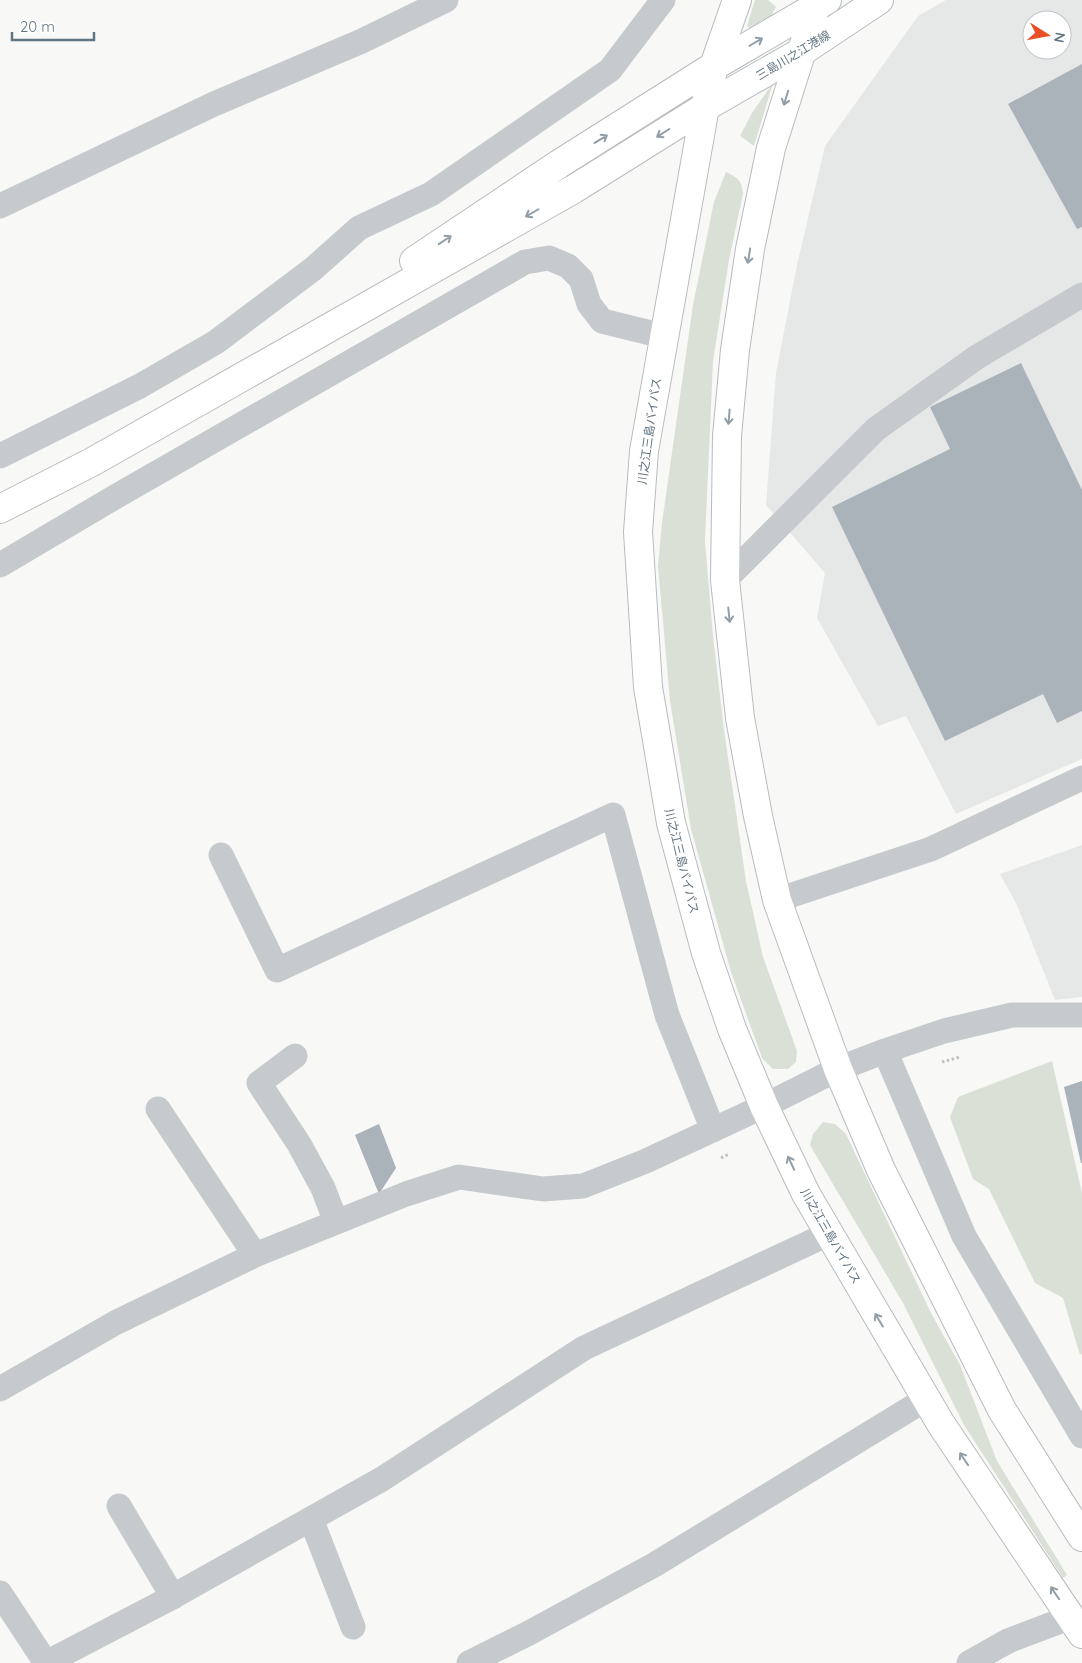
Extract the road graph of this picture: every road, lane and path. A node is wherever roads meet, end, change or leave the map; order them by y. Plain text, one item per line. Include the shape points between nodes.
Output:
1 (446, 0) edge
2 (663, 0) edge
3 (737, 0) edge
4 (879, 0) edge
5 (820, 3) edge
6 (801, 52) junction
7 (714, 66) junction
8 (705, 107) junction
9 (0, 206) edge
10 (1082, 295) edge
11 (663, 336) junction
12 (0, 456) edge
13 (92, 462) junction
14 (0, 509) edge
15 (0, 565) edge
16 (725, 580) junction
17 (1082, 778) edge
18 (221, 854) dead end
19 (777, 900) junction
20 (1082, 1015) edge
21 (885, 1051) junction
22 (295, 1056) dead end
23 (838, 1069) junction
24 (764, 1106) junction
25 (158, 1109) dead end
26 (713, 1130) junction
27 (336, 1222) junction
28 (828, 1234) junction
29 (255, 1255) junction
30 (0, 1389) edge
31 (926, 1399) junction
32 (1082, 1436) edge
33 (119, 1506) dead end
34 (311, 1519) junction
35 (1082, 1538) edge
36 (0, 1593) edge
37 (173, 1597) junction
38 (1076, 1625) edge
39 (354, 1627) dead end
40 (469, 1663) edge
41 (969, 1663) edge

1 - 9 street via 362,41 214,104
2 - 12 street via 610,70 431,194 359,228 216,342 140,386
3 - 7 main road, 川之江三島バイパス
4 - 6 main road, 三島川之江港線
5 - 6 main road
7 -> 5 main road
6 - 8 main road, 三島川之江港線
6 -> 16 main road via 771,148 750,249 735,350 727,436
7 - 8 main road, 川之江三島バイパス
13 -> 7 main road via 316,325
8 - 11 main road, 川之江三島バイパス
8 -> 13 main road, 三島川之江港線 via 574,189
10 - 16 street via 977,357 876,429
11 - 15 street via 602,321 589,304 582,279 568,266 549,258 525,262
11 - 24 main road, 川之江三島バイパス via 644,452 638,532 648,686 671,823 706,953
13 - 14 main road
16 -> 19 main road via 740,718
17 - 19 street via 931,849
18 - 26 street via 277,970 613,815 667,1014
19 - 23 main road
20 - 21 street via 1012,1015 944,1031
21 - 23 street
21 - 32 street via 964,1236
22 - 27 street via 259,1083 299,1144 323,1188
23 - 24 street
23 - 35 main road via 881,1170 1002,1410
24 - 26 street
28 -> 24 main road, 川之江三島バイパス
25 - 29 street
26 - 27 street via 646,1162 583,1186 543,1190 460,1178 406,1194
27 - 29 street
31 -> 28 main road, 川之江三島バイパス
28 - 34 street via 584,1348 382,1479
29 - 30 street via 115,1323
38 -> 31 main road, 川之江三島バイパス
31 - 40 street via 654,1565
33 - 37 street
34 - 37 street
34 - 39 street
36 - 37 street via 46,1663
38 - 41 street via 1008,1641

